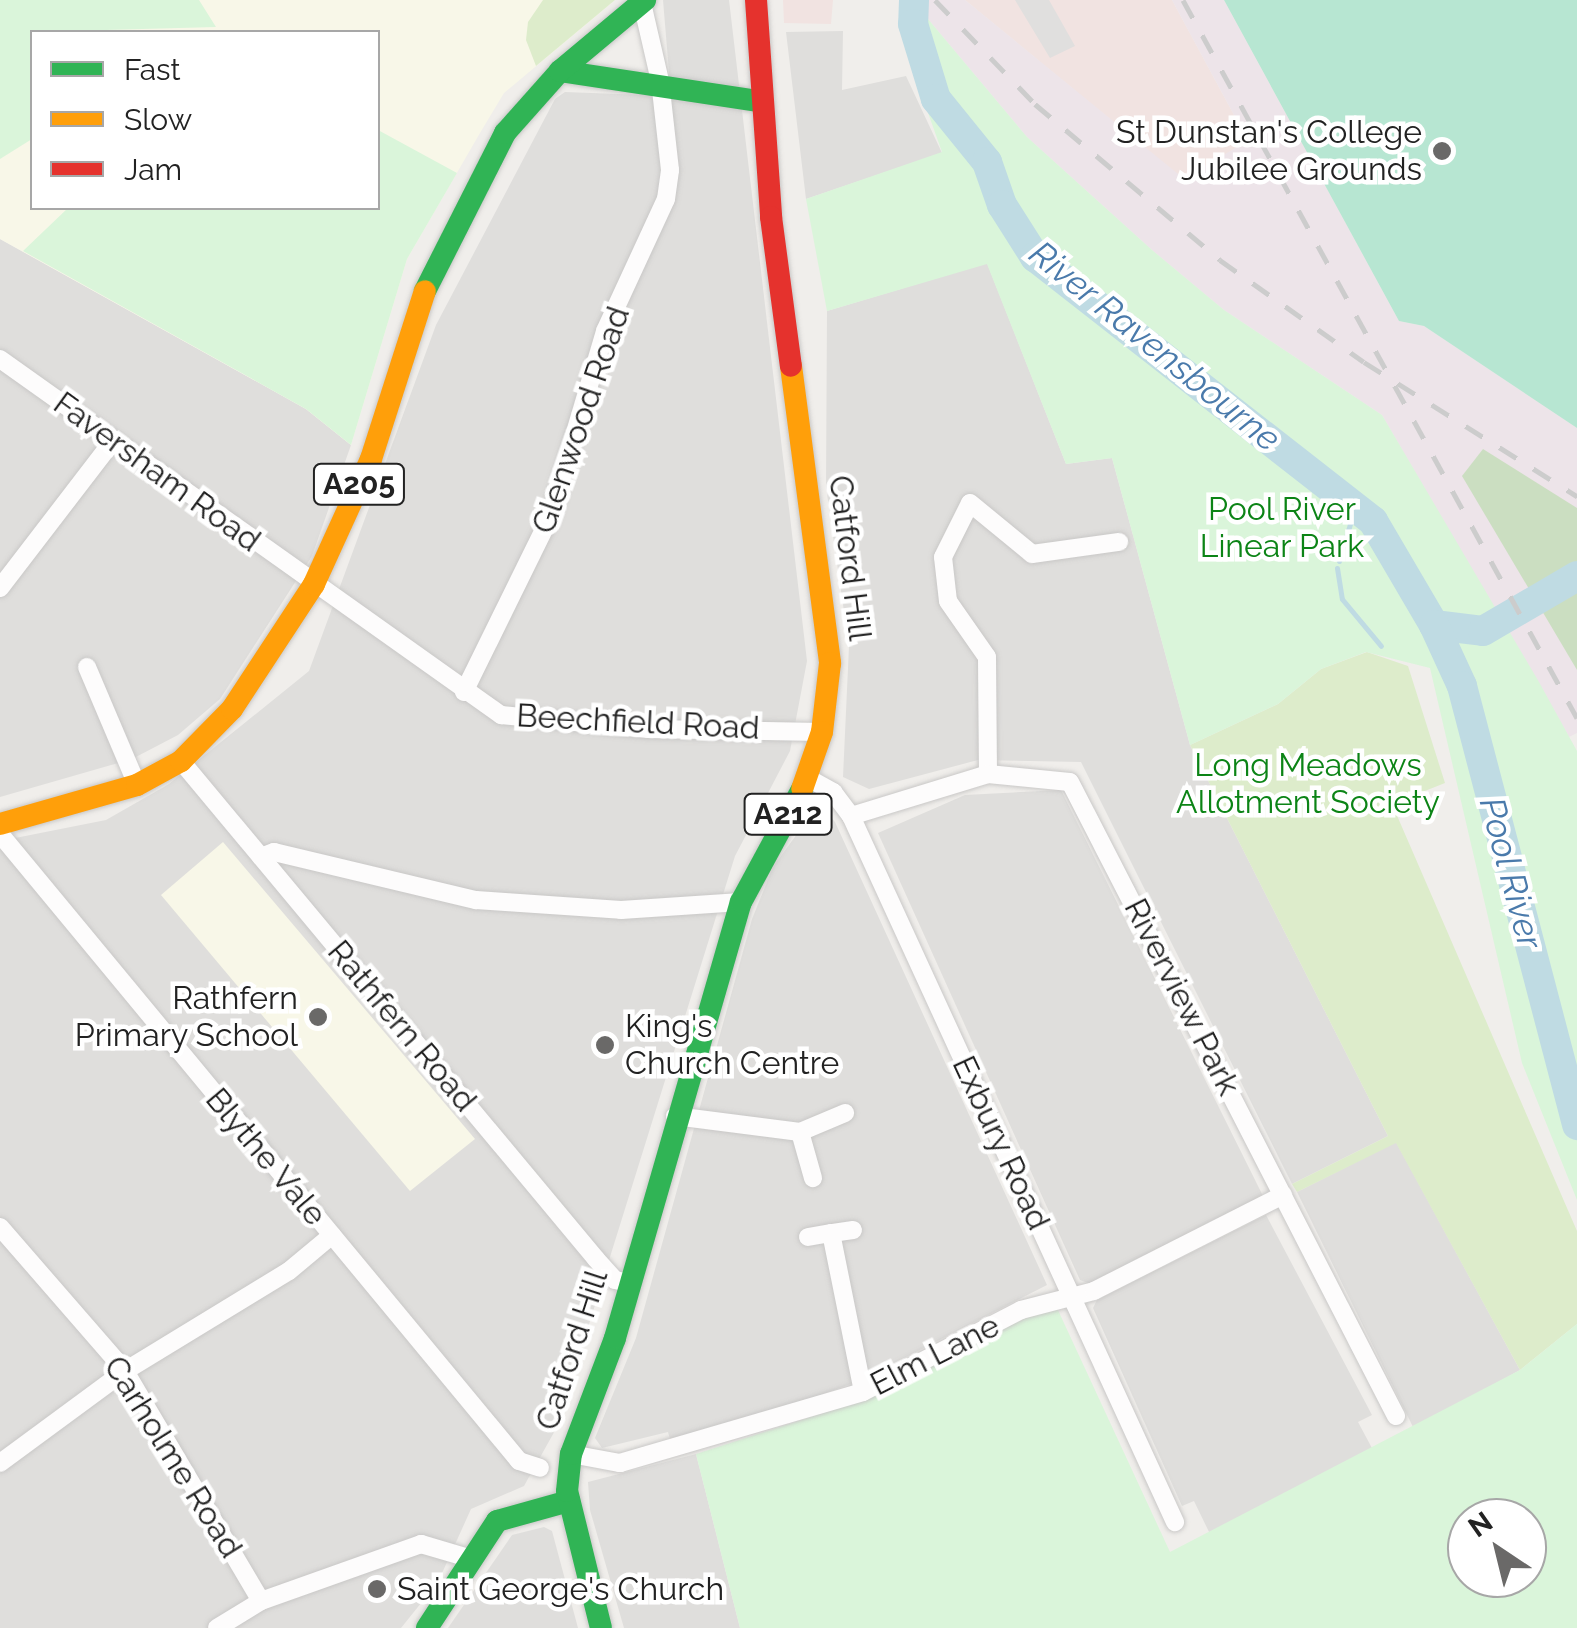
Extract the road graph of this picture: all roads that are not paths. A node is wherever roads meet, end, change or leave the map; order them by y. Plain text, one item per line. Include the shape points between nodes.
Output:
1 (756, 0) edge
2 (643, 1) edge
3 (560, 71) junction
4 (660, 81) junction
5 (758, 100) junction
6 (0, 359) edge
7 (113, 441) junction
8 (1118, 542) dead end
9 (314, 584) junction
10 (0, 588) edge
11 (86, 667) dead end
12 (464, 692) junction
13 (822, 732) junction
14 (181, 760) junction
15 (988, 774) junction
16 (808, 778) junction
17 (137, 785) junction
18 (851, 816) junction
19 (0, 824) edge
20 (0, 834) edge
21 (261, 857) junction
22 (741, 902) junction
23 (845, 1112) dead end
24 (675, 1116) junction
25 (800, 1132) junction
26 (813, 1178) dead end
27 (1282, 1195) junction
28 (0, 1227) edge
29 (853, 1230) dead end
30 (832, 1233) junction
31 (332, 1235) junction
32 (808, 1238) dead end
33 (629, 1284) junction
34 (1071, 1297) junction
35 (125, 1371) junction
36 (863, 1392) junction
37 (1396, 1416) dead end
38 (571, 1454) junction
39 (0, 1463) edge
40 (540, 1468) dead end
41 (569, 1501) junction
42 (1176, 1522) dead end
43 (468, 1558) junction
44 (261, 1601) junction
45 (217, 1628) edge
46 (427, 1628) edge
47 (600, 1628) edge

1 - 5 main road, Catford Hill / A212
2 - 3 main road, A205
2 - 4 street, Glenwood Road
3 - 4 main road
3 - 9 main road, A205 via 505,133 449,232 410,326 371,458
4 - 5 main road
4 - 12 street, Glenwood Road via 670,170 654,236 606,331 531,562
5 - 13 main road, Catford Hill / A212 via 828,608
6 - 7 street, Faversham Road
7 - 9 street, Faversham Road
7 - 10 street
8 - 15 street via 1032,554 970,503 942,557 955,617 987,657
9 - 12 street, Beechfield Road
9 - 14 main road, A205 via 232,709
11 - 17 street
12 - 13 street, Beechfield Road via 501,715 535,720
13 - 16 main road, Catford Hill / A212
14 - 17 main road, A205
14 - 21 street, Rathfern Road
15 - 18 street, Riverview Park
15 - 27 street, Riverview Park via 1060,776 1076,788
16 - 18 street, Exbury Road via 833,792
16 - 22 main road, Catford Hill / A212
17 - 19 main road, A205
18 - 34 street, Exbury Road
20 - 31 street, Blythe Vale
21 - 22 street via 274,852 476,900 621,910
21 - 33 street, Rathfern Road via 596,1259 615,1280
22 - 24 main road, Catford Hill / A212
23 - 25 street
24 - 25 street
24 - 33 main road, Catford Hill / A212
25 - 26 street
27 - 34 street, Elm Lane
27 - 37 street, Riverview Park
28 - 35 street, Carholme Road
29 - 30 street
30 - 32 street
30 - 36 street
31 - 35 street via 290,1272
31 - 40 street, Blythe Vale via 520,1461
33 - 38 main road, Catford Hill / A212
34 - 36 street, Elm Lane via 1021,1310
34 - 42 street, Exbury Road
35 - 39 street
35 - 44 street, Carholme Road
36 - 38 street, Elm Lane via 620,1463
38 - 41 main road, Catford Hill / A212
41 - 43 main road via 506,1515
41 - 47 main road, A212
43 - 44 street via 434,1542 421,1544
43 - 46 main road
44 - 45 street

